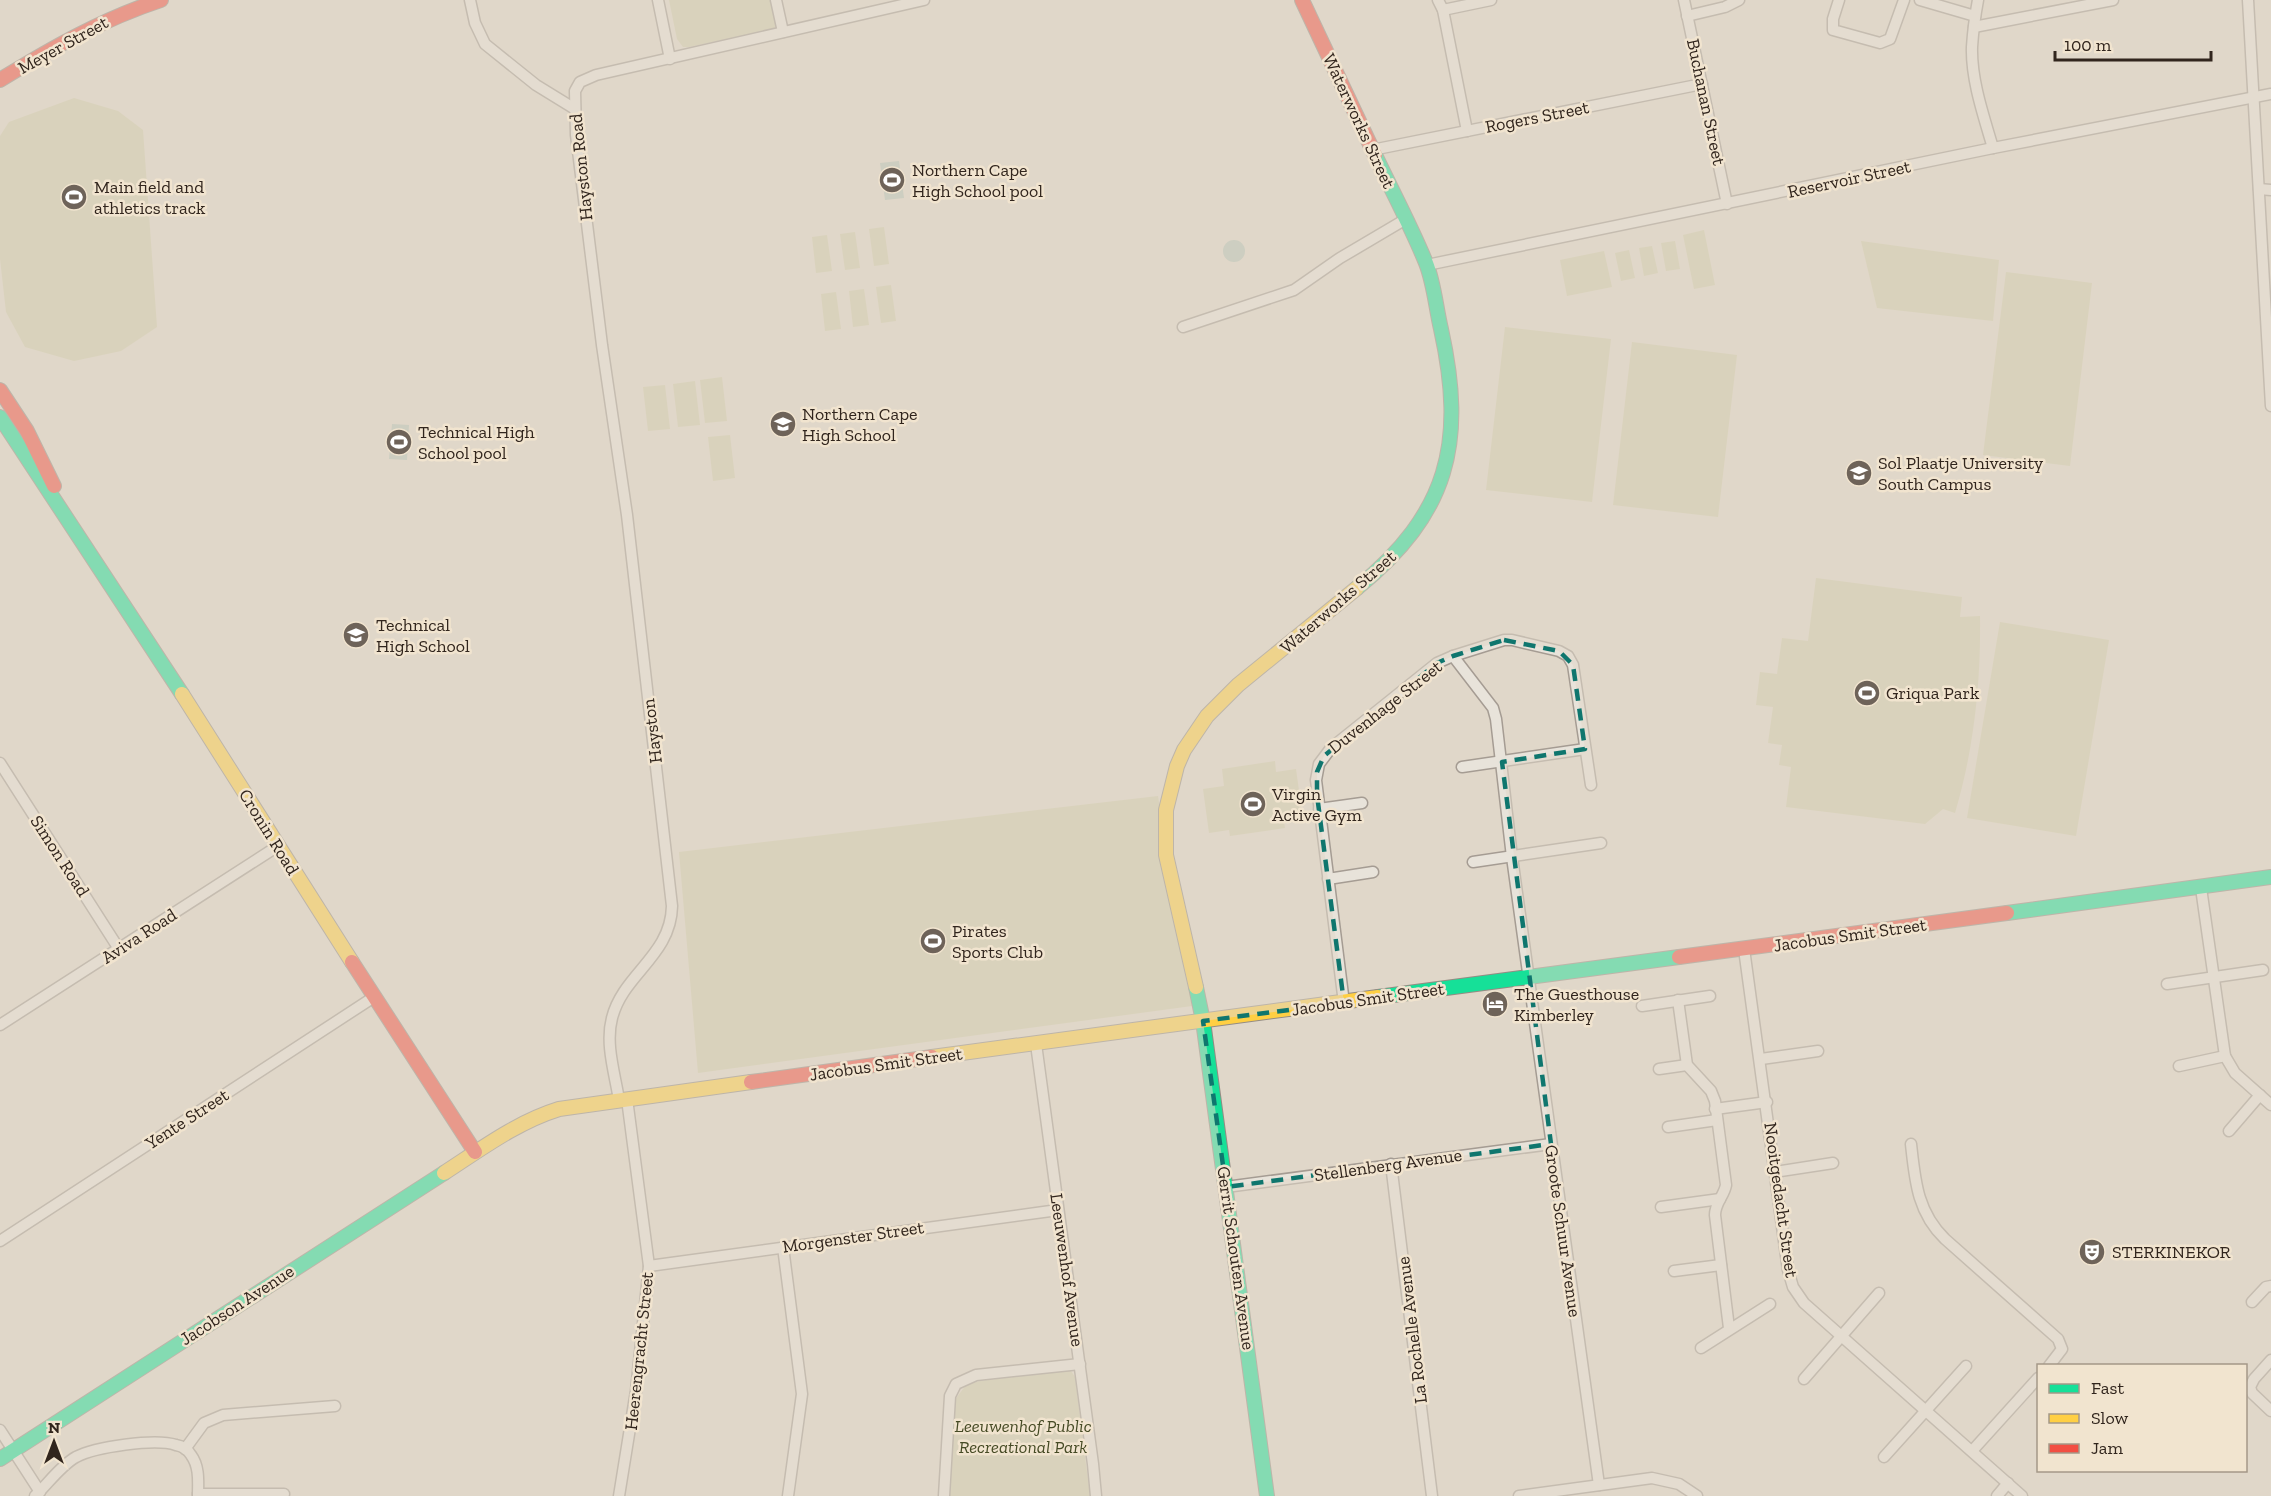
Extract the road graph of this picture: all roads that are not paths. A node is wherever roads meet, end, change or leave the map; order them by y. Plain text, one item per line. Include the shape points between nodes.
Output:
1 (161, 0) edge
2 (470, 0) edge
3 (658, 0) edge
4 (776, 0) edge
5 (924, 0) edge
6 (1302, 0) edge
7 (1491, 0) edge
8 (1684, 0) edge
9 (1739, 0) edge
10 (1839, 0) edge
11 (1904, 0) edge
12 (1920, 0) edge
13 (1978, 0) edge
14 (2113, 0) edge
15 (2248, 0) edge
16 (1441, 5) edge
17 (1688, 16) junction
18 (1976, 16) junction
19 (1974, 27) junction
20 (783, 32) junction
21 (670, 59) junction
22 (0, 80) edge
23 (1702, 84) junction
24 (2271, 94) edge
25 (2254, 98) junction
26 (574, 109) junction
27 (1467, 131) junction
28 (1993, 148) junction
29 (1372, 150) junction
30 (2259, 189) junction
31 (2271, 190) edge
32 (1727, 204) junction
33 (1406, 219) junction
34 (1426, 266) junction
35 (1183, 327) dead end
36 (602, 345) joint
37 (3, 400) edge
38 (2271, 406) edge
39 (0, 417) edge
40 (63, 511) junction
41 (1453, 656) junction
42 (1585, 749) junction
43 (1502, 762) junction
44 (0, 763) edge
45 (1462, 767) dead end
46 (1591, 785) dead end
47 (1362, 803) dead end
48 (1319, 809) junction
49 (1601, 843) dead end
50 (278, 846) junction
51 (1512, 857) junction
52 (1473, 862) dead end
53 (1373, 872) dead end
54 (2271, 877) edge
55 (1328, 879) junction
56 (2201, 888) junction
57 (119, 949) junction
58 (1744, 949) junction
59 (2263, 970) dead end
60 (1529, 976) junction
61 (2213, 977) junction
62 (2167, 984) dead end
63 (1710, 996) dead end
64 (374, 997) junction
65 (1678, 1000) junction
66 (1344, 1003) junction
67 (1642, 1006) dead end
68 (1203, 1021) junction
69 (0, 1025) edge
70 (1036, 1044) junction
71 (1818, 1051) dead end
72 (2224, 1056) junction
73 (1761, 1059) junction
74 (1687, 1065) junction
75 (2179, 1066) dead end
76 (1659, 1069) dead end
77 (2260, 1095) junction
78 (623, 1100) junction
79 (1767, 1102) junction
80 (2271, 1105) edge
81 (1716, 1114) junction
82 (1668, 1127) dead end
83 (2229, 1131) dead end
84 (1551, 1144) junction
85 (1911, 1144) dead end
86 (475, 1152) junction
87 (1833, 1163) dead end
88 (1392, 1164) junction
89 (1775, 1172) junction
90 (1226, 1187) junction
91 (1720, 1199) junction
92 (1661, 1207) dead end
93 (1058, 1210) junction
94 (0, 1241) edge
95 (783, 1247) junction
96 (1721, 1265) junction
97 (649, 1266) junction
98 (1674, 1271) dead end
99 (2271, 1286) edge
100 (1879, 1293) dead end
101 (2252, 1302) dead end
102 (1770, 1304) dead end
103 (1729, 1328) junction
104 (1842, 1335) junction
105 (1701, 1348) dead end
106 (2271, 1360) edge
107 (1080, 1364) junction
108 (2050, 1364) edge
109 (1966, 1366) dead end
110 (1804, 1379) dead end
111 (2037, 1379) edge
112 (335, 1406) dead end
113 (1925, 1409) junction
114 (2271, 1411) edge
115 (0, 1430) edge
116 (184, 1449) junction
117 (13, 1451) junction
118 (1972, 1451) junction
119 (1884, 1457) dead end
120 (0, 1459) edge
121 (2008, 1483) junction
122 (1599, 1485) junction
123 (38, 1494) edge
124 (284, 1494) dead end
125 (198, 1495) edge
126 (619, 1496) edge
127 (788, 1496) edge
128 (944, 1496) edge
129 (1095, 1496) edge
130 (1267, 1496) edge
131 (1432, 1496) edge
132 (1519, 1496) edge
133 (1697, 1496) edge
134 (1997, 1496) edge
135 (2022, 1496) edge

1 - 22 street, Meyer Street via 74,35
2 - 26 street via 485,44 536,85
3 - 21 street
4 - 20 street
5 - 20 street, Hayston Road
6 - 29 street, Waterworks Street
7 - 16 street
8 - 17 street, Buchanan Street
9 - 17 street
10 - 11 street via 1833,30 1880,43 1890,39
12 - 18 street
13 - 18 street
14 - 19 street
15 - 25 street
16 - 27 street
17 - 23 street, Buchanan Street
18 - 19 street
19 - 28 street via 1973,63
20 - 21 street, Hayston Road
21 - 26 street, Hayston Road via 585,79 575,91
23 - 27 street, Rogers Street
23 - 32 street, Buchanan Street
24 - 25 street, Reservoir Street
25 - 28 street, Reservoir Street
25 - 30 street
26 - 36 street, Hayston Road
27 - 29 street, Rogers Street
28 - 32 street, Reservoir Street
29 - 33 street, Waterworks Street
30 - 31 street
30 - 38 street
32 - 34 street, Reservoir Street
33 - 34 street, Waterworks Street
33 - 35 street via 1294,290
34 - 68 street, Waterworks Street via 1452,395 1450,447 1428,511 1385,565 1221,700 1184,750 1172,782 1165,820 1166,855
36 - 78 street, Hayston via 627,515 672,906 670,924 660,947 623,994 612,1019 610,1050
37 - 40 street, Cronin Road via 27,431
39 - 40 street, Cronin Road
40 - 50 street, Cronin Road
41 - 42 street via 1504,640 1564,653 1573,665
41 - 43 street, Duvenhage Street via 1493,708
41 - 48 street, Duvenhage Street via 1437,663 1324,756 1318,764 1316,780
42 - 43 street
42 - 46 street
43 - 45 street
43 - 51 street, Duvenhage Street
44 - 57 street, Simon Road
47 - 48 street
48 - 55 street, Duvenhage Street
49 - 51 street
50 - 57 street, Aviva Road
50 - 64 street, Cronin Road
51 - 52 street
51 - 60 street, Duvenhage Street
53 - 55 street
54 - 56 street, Jacobus Smit Street
55 - 66 street, Duvenhage Street
56 - 58 street, Jacobus Smit Street
56 - 61 street
57 - 69 street, Aviva Road
58 - 60 street, Jacobus Smit Street
58 - 73 street, Nooitgedacht Street
59 - 61 street
60 - 66 street, Jacobus Smit Street
60 - 84 street, Groote Schuur Avenue
61 - 62 street
61 - 72 street
63 - 65 street
64 - 86 street, Cronin Road
64 - 94 street, Yente Street
65 - 67 street
65 - 74 street
66 - 68 street, Jacobus Smit Street
68 - 70 street, Jacobus Smit Street
68 - 90 street, Gerrit Schouten Avenue
70 - 78 street, Jacobus Smit Street
70 - 93 street, Leeuwenhof Avenue
71 - 73 street
72 - 75 street
72 - 77 street via 2235,1073
73 - 79 street, Nooitgedacht Street
74 - 76 street
74 - 81 street via 1711,1090
77 - 80 street
77 - 83 street
78 - 86 street, Jacobus Smit Street via 537,1116
78 - 97 street, Heerengracht Street
79 - 81 street
79 - 89 street, Nooitgedacht Street
81 - 82 street
81 - 91 street via 1726,1185
84 - 88 street, Stellenberg Avenue
84 - 122 street, Groote Schuur Avenue
85 - 108 street via 1918,1196 1929,1221 2058,1340 2061,1349
86 - 117 street, Jacobson Avenue
87 - 89 street
88 - 90 street, Stellenberg Avenue
88 - 131 street, La Rochelle Avenue
89 - 104 street, Nooitgedacht Street via 1791,1282 1804,1302
90 - 130 street, Gerrit Schouten Avenue
91 - 92 street
91 - 96 street via 1715,1215
93 - 95 street, Morgenster Street
93 - 107 street, Leeuwenhof Avenue
95 - 97 street, Morgenster Street
95 - 127 street via 802,1394
96 - 98 street
96 - 103 street
97 - 126 street, Heerengracht Street
99 - 101 street
100 - 104 street
102 - 103 street
103 - 105 street
104 - 110 street
104 - 113 street, Nooitgedacht Street
106 - 114 street via 2250,1387
107 - 128 street via 976,1375 956,1384 950,1396
107 - 129 street, Leeuwenhof Avenue
109 - 113 street
111 - 118 street
112 - 116 street via 223,1415 204,1423
113 - 118 street, Nooitgedacht Street
113 - 119 street
115 - 117 street
116 - 123 street via 160,1443 94,1450 70,1461
116 - 125 street via 196,1467
117 - 120 street, Jacobson Avenue
117 - 123 street
118 - 121 street, Nooitgedacht Street
121 - 134 street
121 - 135 street, Nooitgedacht Street
122 - 132 street
122 - 133 street via 1662,1479
124 - 125 street

